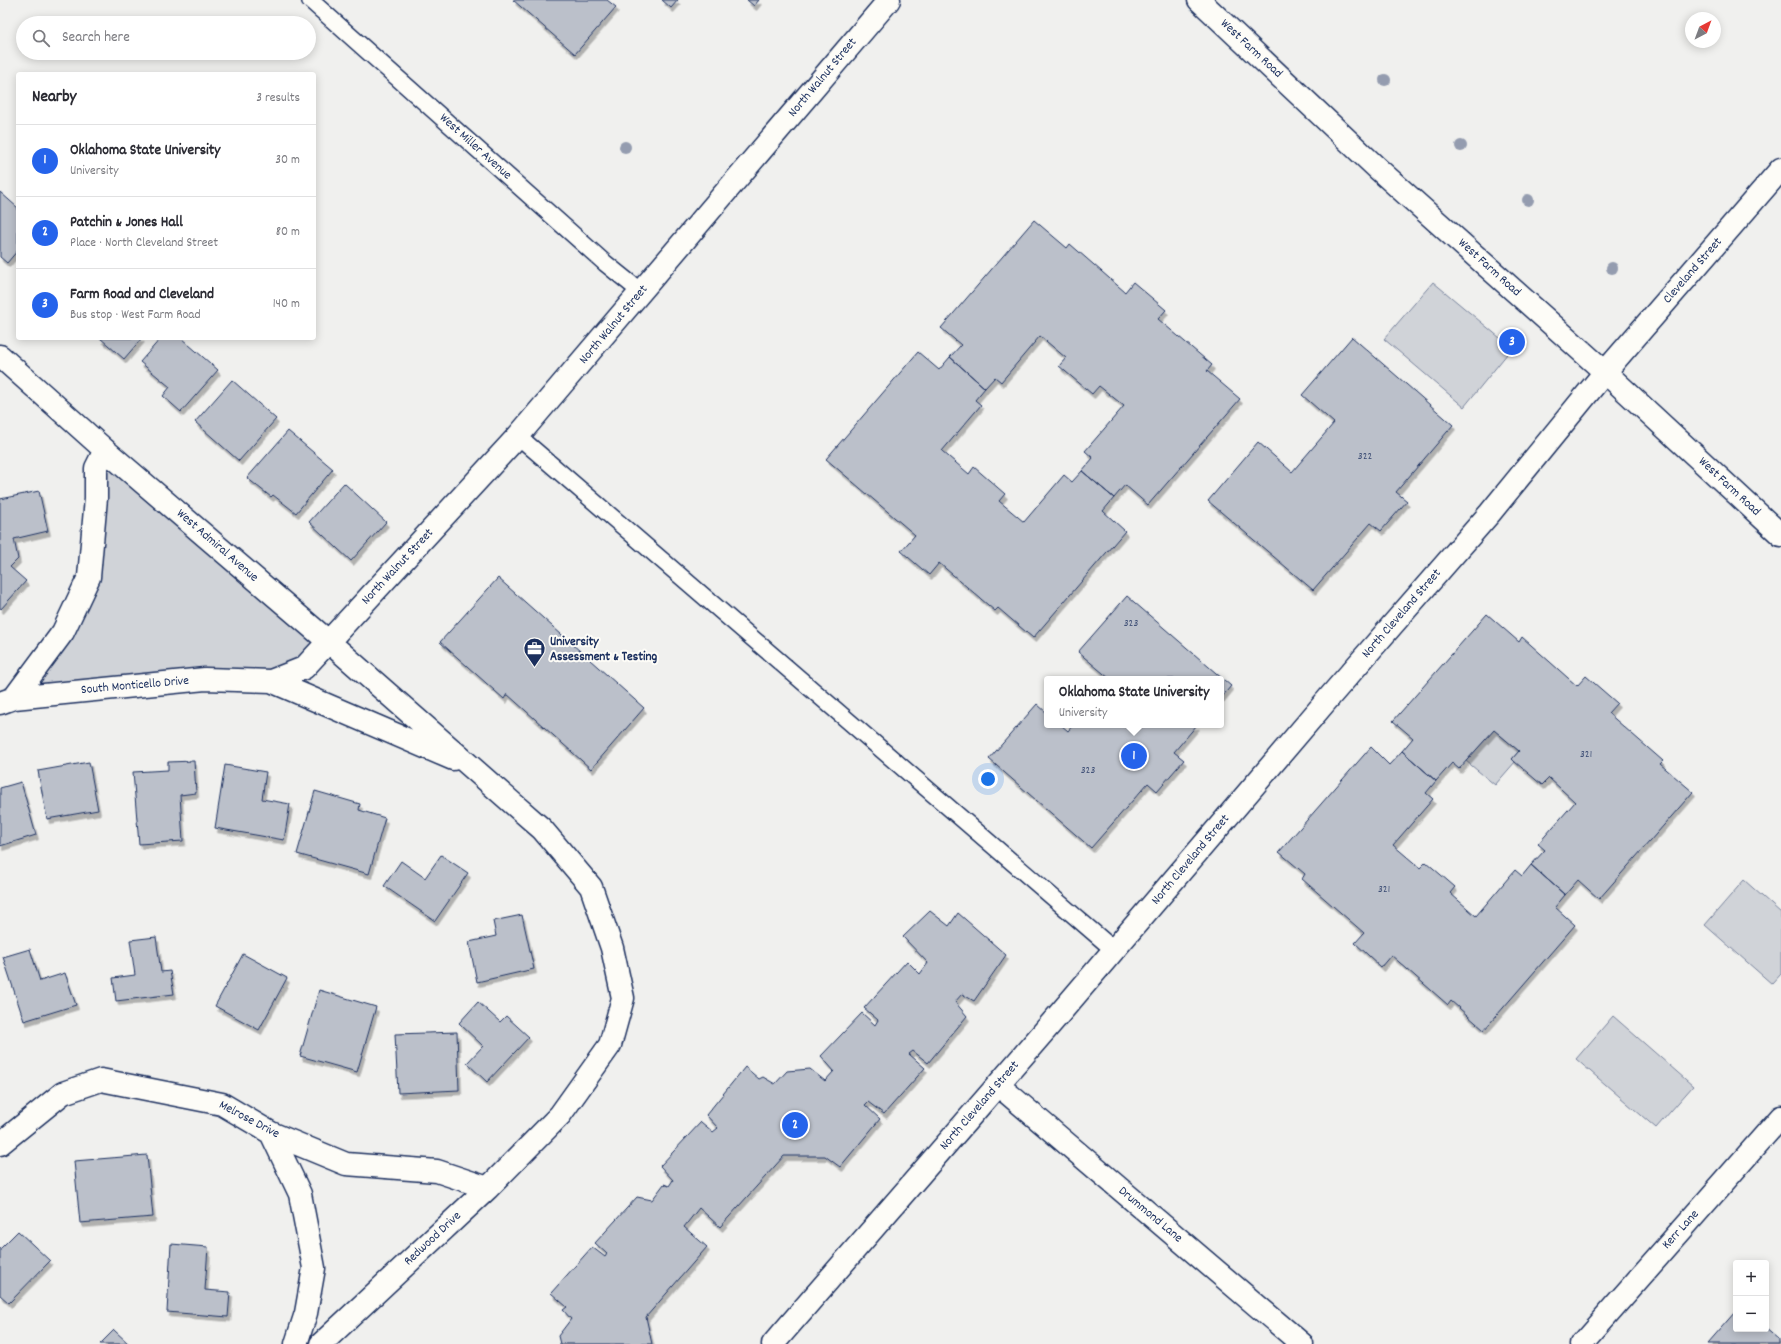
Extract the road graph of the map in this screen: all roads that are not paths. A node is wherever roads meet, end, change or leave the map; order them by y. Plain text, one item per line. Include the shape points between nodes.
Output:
1 (310, 0) edge
2 (889, 0) edge
3 (1199, 0) edge
4 (1781, 169) edge
5 (641, 292) junction
6 (0, 356) edge
7 (1605, 372) junction
8 (518, 436) junction
9 (105, 450) junction
10 (1781, 535) edge
11 (329, 642) junction
12 (271, 681) junction
13 (7, 700) edge
14 (470, 766) junction
15 (1114, 950) junction
16 (998, 1085) junction
17 (1781, 1117) edge
18 (543, 1132) joint
19 (271, 1134) junction
20 (0, 1144) edge
21 (488, 1188) junction
22 (296, 1344) edge
23 (320, 1344) edge
24 (773, 1344) edge
25 (1302, 1344) edge
26 (1581, 1344) edge

1 - 5 lane, West Miller Avenue via 605,263
2 - 5 street, North Walnut Street
3 - 7 street, West Farm Road via 1377,168
4 - 7 street, Cleveland Street
5 - 8 street, North Walnut Street
6 - 9 street, West Admiral Avenue
7 - 10 street, West Farm Road
7 - 15 street, North Cleveland Street via 1490,513
8 - 11 street, North Walnut Street
8 - 15 lane
9 - 11 street, West Admiral Avenue
9 - 13 street via 96,468 89,577 63,632
11 - 12 street, South Monticello Drive via 304,668
11 - 14 street, South Monticello Drive
12 - 13 street, South Monticello Drive via 205,679
12 - 14 street, South Monticello Drive
14 - 18 street, South Monticello Drive via 542,829 591,887 612,948 624,998 610,1044 560,1115
15 - 16 street, North Cleveland Street
16 - 24 street, North Cleveland Street
16 - 25 street, Drummond Lane
17 - 26 street, Kerr Lane
18 - 21 street, Redwood Drive
19 - 20 street, Melrose Drive via 222,1104 101,1080 63,1093
19 - 21 street, Melrose Drive via 346,1164 437,1171
19 - 22 street via 300,1194 314,1268 306,1313
21 - 23 street, Redwood Drive

